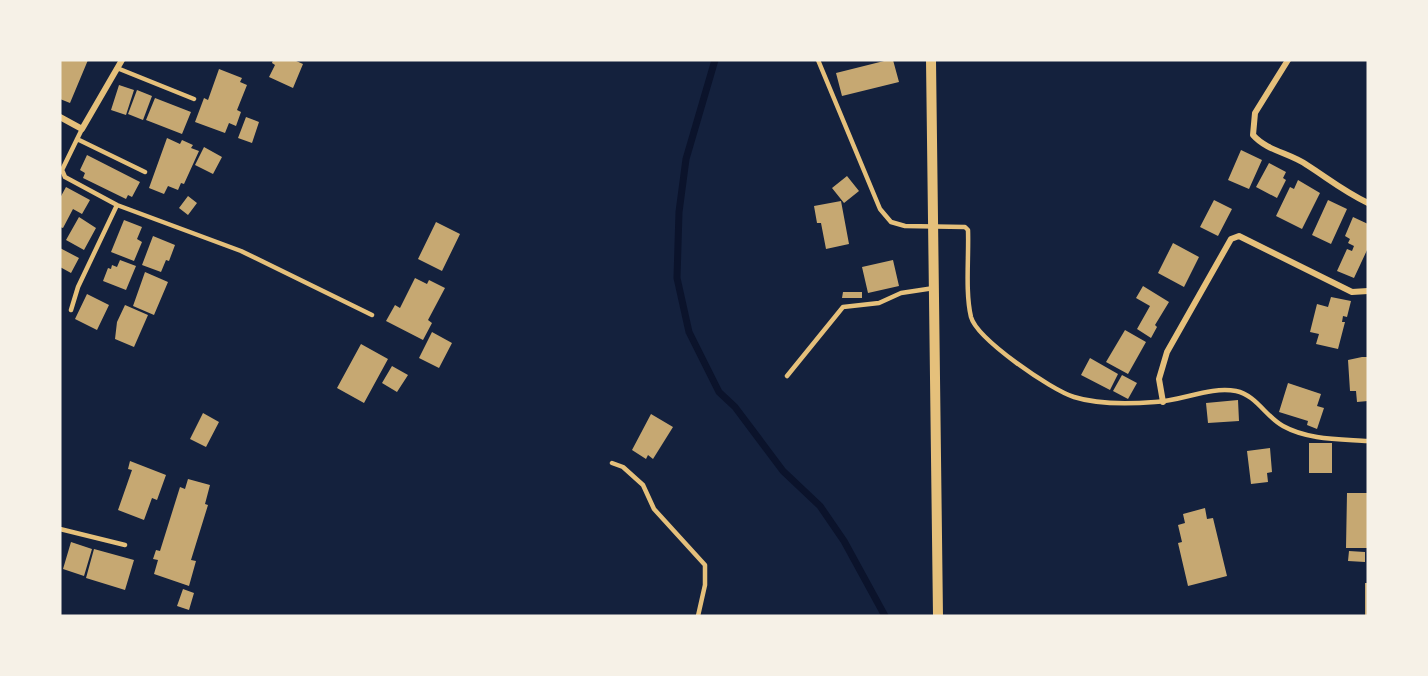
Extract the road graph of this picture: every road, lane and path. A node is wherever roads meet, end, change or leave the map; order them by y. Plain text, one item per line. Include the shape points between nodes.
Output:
1 (122, 60) edge
2 (818, 60) edge
3 (930, 60) edge
4 (1288, 60) edge
5 (117, 68) junction
6 (194, 99) dead end
7 (60, 117) edge
8 (82, 129) junction
9 (77, 139) junction
10 (145, 172) dead end
11 (1368, 203) edge
12 (117, 205) junction
13 (933, 227) junction
14 (934, 288) junction
15 (1368, 291) edge
16 (70, 310) dead end
17 (372, 315) dead end
18 (787, 376) dead end
19 (1162, 402) junction
20 (1368, 441) edge
21 (612, 463) dead end
22 (60, 529) edge
23 (124, 545) dead end
24 (698, 616) edge
25 (938, 616) edge

1 - 5 street
2 - 13 lane via 880,209 891,222
3 - 13 street
4 - 11 street via 1255,112 1253,135 1260,143 1306,164 1332,184
5 - 6 lane
5 - 8 street
7 - 8 street
8 - 9 lane
9 - 10 lane
9 - 12 lane via 62,170 65,177
12 - 16 lane
12 - 17 lane via 241,251
13 - 14 street
13 - 19 lane via 965,226 968,230 972,318 990,341 1057,390 1075,397
14 - 18 lane via 901,293 879,303 843,307
14 - 25 street
15 - 19 street via 1352,292 1239,236 1231,239 1167,351 1159,379
19 - 20 lane via 1236,391 1289,429 1320,437
21 - 24 lane via 623,467 643,485 654,509 705,565
22 - 23 lane

